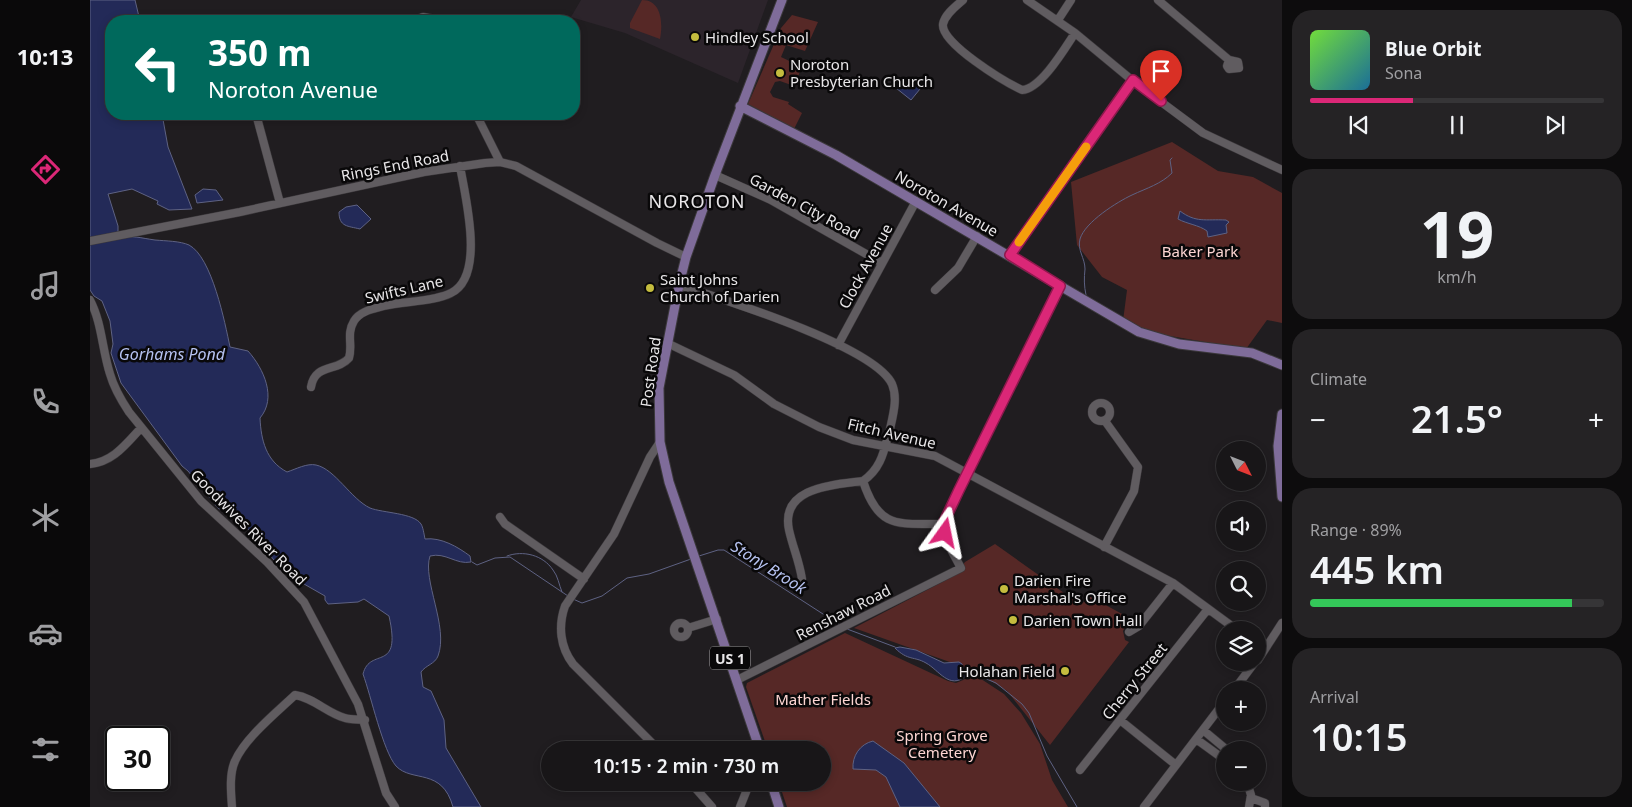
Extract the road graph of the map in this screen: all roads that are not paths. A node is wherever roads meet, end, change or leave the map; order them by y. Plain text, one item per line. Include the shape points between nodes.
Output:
1 (782, 0) edge
2 (963, 0) edge
3 (1027, 0) edge
4 (1071, 0) edge
5 (1158, 0) edge
6 (1058, 20) junction
7 (1076, 33) junction
8 (1229, 60) dead end
9 (1133, 80) junction
10 (740, 106) junction
11 (258, 120) edge
12 (479, 120) edge
13 (500, 162) junction
14 (460, 166) junction
15 (1282, 170) edge
16 (715, 175) junction
17 (916, 201) junction
18 (280, 203) junction
19 (977, 236) junction
20 (90, 241) edge
21 (1010, 255) junction
22 (686, 256) junction
23 (882, 263) junction
24 (680, 285) junction
25 (1060, 286) junction
26 (935, 290) dead end
27 (90, 300) edge
28 (667, 343) junction
29 (838, 345) junction
30 (1282, 365) edge
31 (311, 387) dead end
32 (1282, 414) edge
33 (1105, 421) dead end
34 (141, 428) junction
35 (660, 442) junction
36 (886, 444) junction
37 (90, 464) edge
38 (1281, 470) edge
39 (967, 472) junction
40 (863, 481) junction
41 (1282, 498) edge
42 (500, 517) dead end
43 (943, 524) junction
44 (1104, 547) junction
45 (584, 579) junction
46 (802, 579) dead end
47 (1173, 583) junction
48 (1208, 609) junction
49 (717, 619) junction
50 (1225, 621) edge
51 (1282, 623) edge
52 (688, 628) dead end
53 (1129, 632) dead end
54 (1266, 649) edge
55 (1248, 671) edge
56 (737, 680) junction
57 (1241, 681) edge
58 (1216, 713) edge
59 (365, 720) junction
60 (1120, 720) junction
61 (1203, 730) junction
62 (1196, 739) junction
63 (650, 741) edge
64 (757, 741) edge
65 (1216, 741) edge
66 (1216, 753) edge
67 (1176, 765) junction
68 (1080, 770) dead end
69 (698, 791) edge
70 (746, 791) edge
71 (774, 791) edge
72 (1249, 791) edge
73 (1251, 798) junction
74 (1148, 805) edge
75 (232, 807) edge
76 (395, 807) edge
77 (712, 807) edge
78 (740, 807) edge
79 (779, 807) edge
80 (1250, 807) edge
81 (1265, 807) edge

1 - 10 main road, Post Road / US 1
2 - 7 street via 944,19 946,37 963,52 1022,90 1030,89 1042,78
3 - 6 street
4 - 6 street
5 - 8 street
6 - 7 street
7 - 9 street
9 - 15 street via 1203,133
9 - 21 street
10 - 16 main road, Post Road / US 1
10 - 17 main road, Noroton Avenue
11 - 18 street
12 - 13 street
13 - 14 street, Rings End Road
13 - 22 street, Rings End Road via 516,166
14 - 18 street, Rings End Road
14 - 31 street, Swifts Lane via 471,252 462,283 450,294 387,305 361,314 350,328 349,358 342,365 318,372
16 - 22 main road, Post Road / US 1
16 - 23 street, Garden City Road via 771,200
17 - 19 main road, Noroton Avenue
17 - 23 street, Clock Avenue
18 - 20 street, Rings End Road
19 - 21 main road, Noroton Avenue
19 - 26 street via 958,268
21 - 25 main road, Noroton Avenue
22 - 24 main road, Post Road / US 1
23 - 29 street, Clock Avenue
24 - 28 main road, Post Road / US 1
24 - 29 street via 772,317
25 - 30 main road, Noroton Avenue via 1139,332 1179,344 1252,353
25 - 39 street
27 - 34 street, Goodwives River Road via 98,319 115,388
28 - 35 main road, Post Road / US 1 via 659,388
28 - 36 street, Fitch Avenue via 734,375 774,404 819,427 853,440
29 - 36 street via 875,366 891,383 895,397 894,414
32 - 38 main road via 1279,428
33 - 44 street via 1138,467 1134,491
34 - 37 street via 113,457
34 - 59 street, Goodwives River Road via 201,501 298,595
35 - 45 street via 614,534
35 - 49 main road, Post Road / US 1 via 669,482
36 - 39 street, Fitch Avenue via 935,456
36 - 40 street via 880,465
38 - 41 main road
39 - 43 street
39 - 44 street, Fitch Avenue
40 - 43 street via 881,515 889,521
40 - 46 street via 820,487 801,495 791,506 789,532 799,558
42 - 45 street via 505,524
43 - 56 street, Renshaw Road via 948,544 961,568
44 - 47 street, Fitch Avenue
45 - 63 street via 562,614 564,648 569,658
47 - 48 street, Fitch Avenue
47 - 53 street via 1139,626
48 - 50 street, Fitch Avenue
48 - 60 street, Cherry Street
49 - 52 street
49 - 56 main road, Post Road / US 1
51 - 54 street
55 - 57 street
56 - 64 main road, Post Road / US 1
58 - 61 street
59 - 75 street via 346,719 306,697 295,695 255,735 235,762
59 - 76 street, Goodwives River Road via 382,780
60 - 67 street
60 - 68 street, Cherry Street
61 - 62 street
61 - 65 street
62 - 66 street
62 - 67 street
67 - 74 street
69 - 77 street
70 - 78 street
71 - 79 main road
72 - 73 street
73 - 80 street
73 - 81 street via 1265,803

